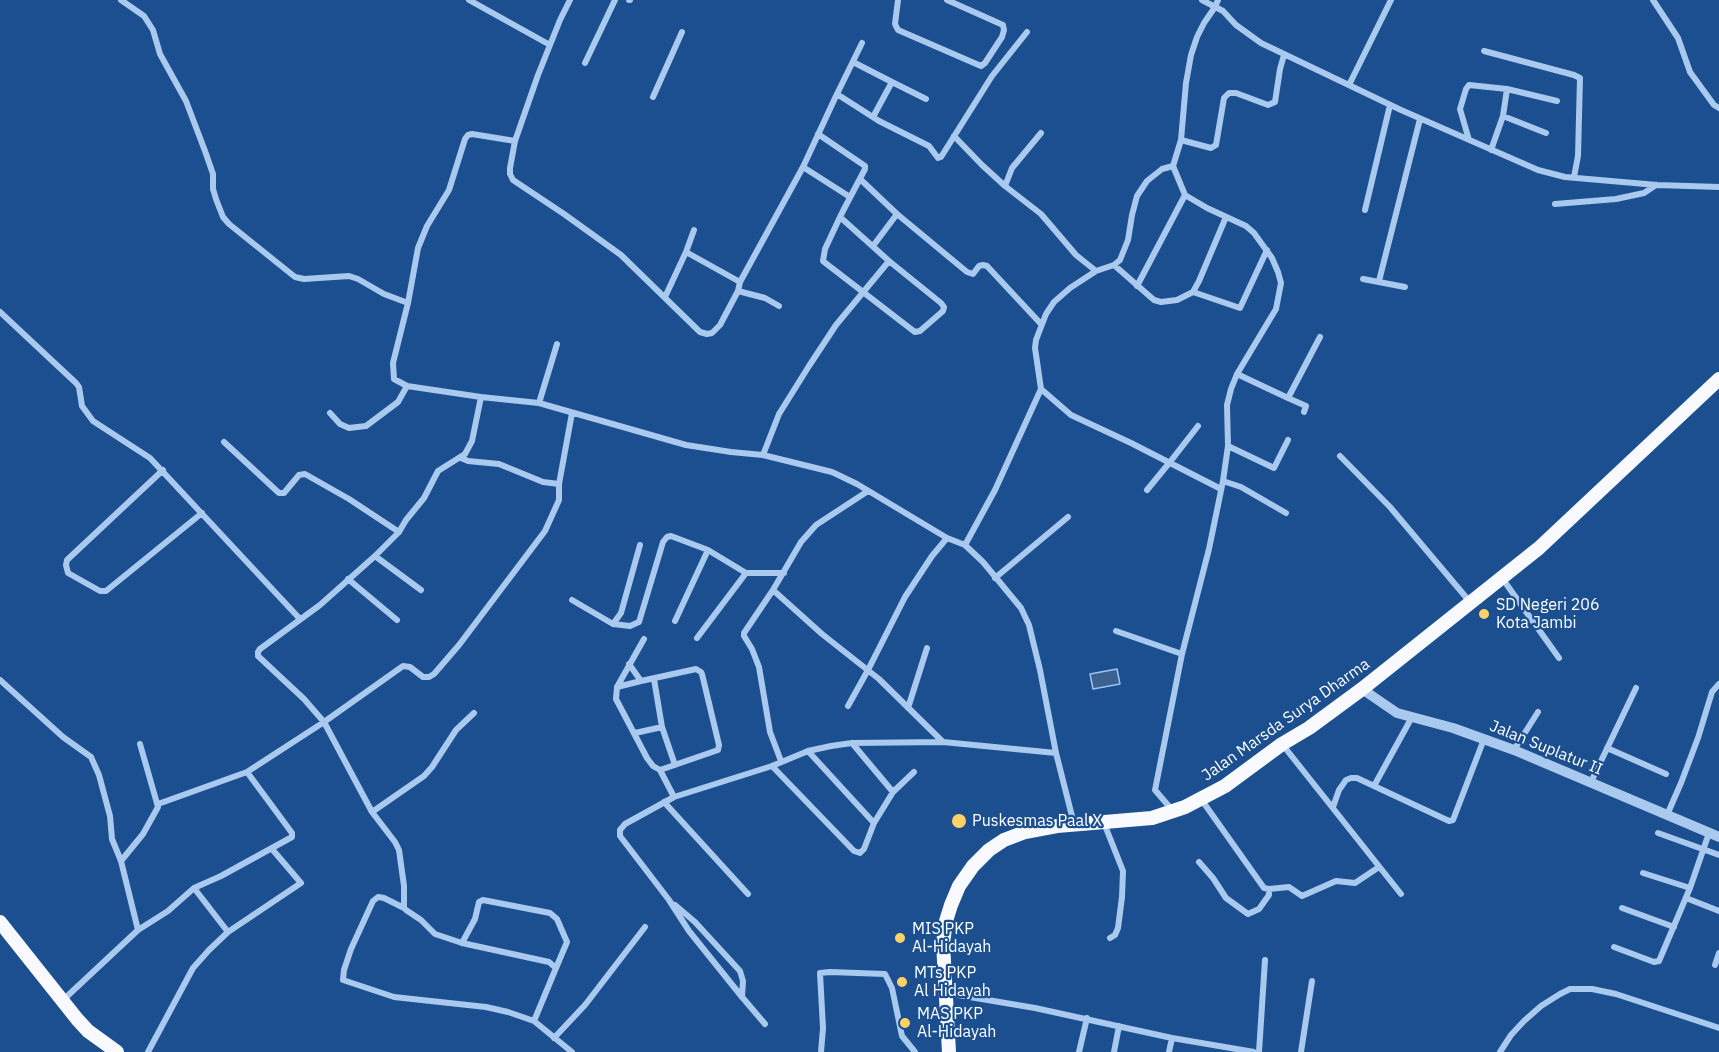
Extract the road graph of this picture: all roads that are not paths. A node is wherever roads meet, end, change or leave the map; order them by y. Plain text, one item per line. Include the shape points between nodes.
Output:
1 (121, 0) edge
2 (469, 0) edge
3 (570, 0) edge
4 (615, 0) edge
5 (898, 0) edge
6 (947, 0) edge
7 (966, 0) edge
8 (1202, 0) edge
9 (1218, 0) edge
10 (1391, 0) edge
11 (1653, 0) edge
12 (962, 7) junction
13 (1215, 7) junction
14 (682, 32) dead end
15 (1027, 32) dead end
16 (862, 43) dead end
17 (550, 45) junction
18 (1484, 51) dead end
19 (1284, 55) junction
20 (853, 62) junction
21 (585, 63) dead end
22 (981, 66) junction
23 (992, 76) junction
24 (892, 82) junction
25 (1349, 85) junction
26 (1507, 89) junction
27 (836, 96) junction
28 (653, 97) dead end
29 (926, 99) dead end
30 (1557, 101) dead end
31 (1390, 105) junction
32 (1719, 108) edge
33 (1503, 116) junction
34 (873, 117) junction
35 (1420, 119) junction
36 (1041, 133) dead end
37 (1546, 133) dead end
38 (818, 134) junction
39 (954, 136) junction
40 (1181, 140) junction
41 (1469, 140) junction
42 (514, 141) junction
43 (1491, 150) junction
44 (1173, 166) junction
45 (803, 167) junction
46 (1574, 177) junction
47 (860, 179) junction
48 (1657, 185) junction
49 (1005, 186) junction
50 (1719, 187) edge
51 (1185, 195) junction
52 (850, 197) junction
53 (1555, 204) dead end
54 (1365, 210) dead end
55 (897, 214) junction
56 (1226, 217) junction
57 (840, 218) junction
58 (694, 230) dead end
59 (873, 246) junction
60 (1267, 250) junction
61 (686, 252) junction
62 (889, 261) junction
63 (1114, 265) junction
64 (1096, 271) junction
65 (1363, 279) dead end
66 (1379, 281) junction
67 (740, 282) junction
68 (1137, 286) junction
69 (1405, 287) dead end
70 (738, 291) junction
71 (1192, 291) junction
72 (863, 292) junction
73 (665, 297) junction
74 (408, 303) junction
75 (779, 306) dead end
76 (0, 312) edge
77 (1041, 324) junction
78 (1320, 338) dead end
79 (557, 344) dead end
80 (1237, 374) junction
81 (1719, 379) edge
82 (407, 386) junction
83 (1041, 389) junction
84 (481, 397) junction
85 (1288, 398) junction
86 (539, 403) junction
87 (1304, 412) dead end
88 (330, 413) dead end
89 (572, 413) junction
90 (1197, 426) dead end
91 (1288, 440) dead end
92 (225, 442) dead end
93 (1228, 446) junction
94 (763, 455) junction
95 (1340, 456) dead end
96 (461, 458) junction
97 (1170, 462) junction
98 (163, 470) junction
99 (1223, 481) junction
100 (559, 484) junction
101 (1221, 489) junction
102 (1147, 490) dead end
103 (868, 491) junction
104 (202, 513) junction
105 (1286, 513) dead end
106 (1068, 518) dead end
107 (399, 532) junction
108 (947, 538) junction
109 (640, 545) dead end
110 (965, 545) junction
111 (708, 550) junction
112 (375, 556) junction
113 (746, 573) junction
114 (784, 573) junction
115 (995, 578) junction
116 (1502, 578) junction
117 (348, 579) junction
118 (421, 590) dead end
119 (773, 590) junction
120 (572, 600) dead end
121 (1470, 602) junction
122 (300, 620) junction
123 (397, 620) dead end
124 (675, 621) dead end
125 (613, 624) junction
126 (1116, 631) dead end
127 (697, 638) dead end
128 (644, 639) dead end
129 (927, 648) dead end
130 (1182, 654) junction
131 (1558, 658) dead end
132 (629, 664) junction
133 (868, 670) junction
134 (654, 679) junction
135 (0, 680) edge
136 (640, 681) junction
137 (1719, 684) edge
138 (618, 687) junction
139 (1636, 688) dead end
140 (1362, 689) junction
141 (848, 706) dead end
142 (908, 708) junction
143 (1538, 712) dead end
144 (474, 713) dead end
145 (1413, 716) junction
146 (324, 722) junction
147 (662, 727) junction
148 (634, 733) junction
149 (1484, 739) junction
150 (943, 742) junction
151 (852, 743) junction
152 (140, 744) dead end
153 (1282, 744) junction
154 (1607, 748) junction
155 (1514, 750) junction
156 (808, 751) junction
157 (1056, 753) junction
158 (781, 761) junction
159 (675, 765) junction
160 (772, 765) junction
161 (660, 770) junction
162 (247, 772) junction
163 (914, 772) dead end
164 (1666, 774) dead end
165 (1591, 782) junction
166 (1374, 786) junction
167 (893, 792) junction
168 (674, 797) junction
169 (1201, 799) junction
170 (663, 802) junction
171 (158, 804) junction
172 (1333, 807) junction
173 (372, 812) junction
174 (1174, 812) junction
175 (1667, 815) junction
176 (874, 823) junction
177 (1103, 823) junction
178 (1074, 824) junction
179 (1658, 833) dead end
180 (1714, 835) edge
181 (272, 849) junction
182 (1702, 850) junction
183 (1719, 855) edge
184 (121, 861) junction
185 (1199, 862) dead end
186 (1379, 867) junction
187 (1643, 873) dead end
188 (194, 888) junction
189 (1690, 888) junction
190 (1269, 889) junction
191 (748, 894) dead end
192 (1401, 894) dead end
193 (1686, 898) junction
194 (669, 900) junction
195 (404, 908) junction
196 (1622, 908) dead end
197 (1719, 911) edge
198 (0, 922) edge
199 (645, 927) dead end
200 (1674, 927) junction
201 (138, 930) junction
202 (228, 932) junction
203 (1110, 938) dead end
204 (462, 943) junction
205 (1614, 947) dead end
206 (1719, 953) edge
207 (1264, 960) dead end
208 (1715, 965) dead end
209 (556, 968) junction
210 (1312, 981) dead end
211 (945, 993) junction
212 (742, 997) junction
213 (62, 1001) junction
214 (1087, 1018) junction
215 (534, 1021) junction
216 (765, 1024) dead end
217 (1119, 1026) junction
218 (1719, 1028) edge
219 (554, 1038) junction
220 (1172, 1038) junction
221 (117, 1052) edge
222 (148, 1052) edge
223 (572, 1052) edge
224 (821, 1052) edge
225 (915, 1052) edge
226 (949, 1052) edge
227 (1079, 1052) edge
228 (1114, 1052) edge
229 (1169, 1052) edge
230 (1254, 1052) edge
231 (1259, 1052) edge
232 (1301, 1052) edge
233 (1500, 1052) edge

1 - 74 street via 144,16 153,30 160,54 186,101 206,151 216,199 229,224 295,277 349,276
2 - 17 street
3 - 17 street
4 - 21 street
5 - 22 street via 898,30
6 - 12 street
7 - 12 street
8 - 13 street
9 - 13 street
10 - 25 street
11 - 32 street via 1678,38 1690,72
12 - 22 street via 1004,25 1002,37
13 - 19 street via 1261,43
13 - 40 street via 1191,55
14 - 28 street
15 - 23 street
16 - 20 street
17 - 42 street
18 - 46 street via 1580,78
19 - 25 street
19 - 40 street via 1275,102 1268,105 1229,93 1224,98 1216,145 1211,148
20 - 24 street
20 - 27 street
22 - 23 street
23 - 39 street
24 - 29 street
24 - 34 street
25 - 31 street
26 - 30 street
26 - 33 street
26 - 41 street via 1472,85 1466,89 1460,109
27 - 34 street
27 - 38 street
31 - 35 street
31 - 54 street
33 - 37 street
33 - 43 street
34 - 39 street via 929,146 938,158
35 - 41 street
35 - 66 street
36 - 49 street via 1012,168
38 - 45 street
38 - 47 street via 864,163
39 - 49 street
40 - 44 street
41 - 43 street
42 - 73 street via 510,168 513,180 621,255
42 - 74 street via 472,134 465,139 449,190 418,248
43 - 46 street via 1538,170
44 - 51 street
44 - 63 street via 1147,181 1137,195 1128,240
45 - 52 street
45 - 67 street
46 - 48 street
47 - 52 street
47 - 55 street
48 - 50 street
48 - 53 street via 1644,193 1616,199
49 - 64 street via 1037,210 1076,255
51 - 56 street
51 - 68 street
52 - 57 street
55 - 59 street
55 - 77 street via 967,272 973,274 979,266 987,266
56 - 60 street via 1246,226
56 - 71 street
57 - 59 street
57 - 72 street via 823,261
58 - 61 street
59 - 62 street
60 - 71 street via 1240,308
60 - 80 street via 1278,272 1280,295 1276,309
61 - 67 street
61 - 73 street
62 - 72 street
62 - 72 street via 941,303 943,311 915,332
63 - 64 street
63 - 68 street
64 - 77 street via 1054,302
65 - 66 street
66 - 69 street
67 - 70 street
68 - 71 street via 1161,303
70 - 73 street via 720,325 706,334
70 - 75 street
72 - 94 street via 836,325 779,414
74 - 82 street via 393,363 394,379
76 - 98 street via 76,383 82,406 93,421
77 - 83 street via 1035,348
78 - 85 street
79 - 86 street
80 - 85 street
80 - 93 street via 1227,405
81 - 116 highway, Jalan Marsda Surya Dharma
82 - 84 street
82 - 88 street via 398,402 366,426 349,428
83 - 97 street via 1071,415
83 - 110 street
84 - 86 street
84 - 96 street via 472,441
85 - 87 street via 1306,406
86 - 89 street
89 - 94 street via 686,445
89 - 100 street
90 - 97 street
91 - 93 street via 1274,468
92 - 107 street via 279,493 305,474
93 - 99 street
94 - 103 street via 832,472
95 - 121 street via 1390,507
96 - 100 street via 499,464 543,482
96 - 107 street via 438,471
97 - 101 street
97 - 102 street
98 - 104 street
98 - 104 street via 67,560 68,573 106,591
99 - 101 street
99 - 105 street
100 - 146 street via 559,500 546,531 434,674 423,677 403,666
101 - 130 street
103 - 108 street
103 - 114 street via 816,525 801,542
104 - 122 street
106 - 115 street
107 - 112 street
108 - 110 street
108 - 133 street via 905,597
109 - 125 street via 621,613
110 - 115 street
111 - 113 street
111 - 124 street
111 - 125 street via 667,537 639,622 630,626
112 - 117 street
112 - 118 street
113 - 114 street
113 - 127 street
114 - 119 street
115 - 157 street via 1021,608 1029,625
116 - 121 highway, Jalan Marsda Surya Dharma
116 - 131 street
117 - 122 street
117 - 123 street
119 - 133 street
119 - 158 street via 744,636 759,666 770,732
120 - 125 street
121 - 140 highway, Jalan Marsda Surya Dharma
122 - 146 street via 260,649 258,656
126 - 130 street
128 - 132 street
129 - 142 street
130 - 174 street via 1155,790
132 - 136 street
132 - 138 street
133 - 141 street
133 - 142 street
134 - 136 street
134 - 147 street
134 - 159 street via 696,669 702,674 719,747 716,752
135 - 184 street via 91,757
136 - 138 street
137 - 175 street via 1712,692 1694,750
138 - 148 street via 616,699
139 - 154 street
140 - 145 street, Jalan Suplatur II via 1397,713
140 - 153 highway, Jalan Marsda Surya Dharma
142 - 150 street
143 - 155 street
144 - 173 street via 456,730 424,776
145 - 149 street, Jalan Suplatur II
145 - 166 street
146 - 162 street
146 - 173 street
147 - 148 street
147 - 159 street
148 - 161 street via 647,758
149 - 155 street, Jalan Suplatur II
149 - 166 street via 1452,821
150 - 151 street
150 - 157 street
151 - 156 street
151 - 167 street
152 - 171 street
153 - 169 highway, Jalan Marsda Surya Dharma
153 - 172 street
154 - 164 street
154 - 165 street
155 - 165 street, Jalan Suplatur II
156 - 158 street
156 - 176 street
157 - 178 street
158 - 160 street
159 - 161 street
160 - 168 street
160 - 176 street via 854,851 860,853 864,849
161 - 168 street
162 - 171 street
162 - 181 street via 292,833 292,837
163 - 167 street
165 - 175 street, Jalan Suplatur II
166 - 172 street via 1357,778 1346,780
167 - 176 street
168 - 170 street
169 - 174 highway, Jalan Marsda Surya Dharma
169 - 190 street via 1260,884
170 - 191 street
170 - 194 street via 625,824 620,836
171 - 184 street via 143,834
172 - 186 street
173 - 195 street via 399,850
174 - 177 highway, Jalan Marsda Surya Dharma
175 - 180 street, Jalan Suplatur II
177 - 178 highway, Jalan Marsda Surya Dharma
177 - 203 street via 1123,871 1120,918 1115,935
178 - 211 highway, Jalan Marsda Surya Dharma via 1025,832 1004,840 972,866 959,886 946,921
179 - 182 street
180 - 182 street
181 - 188 street
181 - 202 street via 301,883
182 - 183 street
182 - 189 street
184 - 201 street
185 - 190 street via 1226,898 1248,914 1259,909
186 - 190 street via 1355,883 1336,881 1302,896 1289,887
186 - 192 street
187 - 189 street
188 - 201 street
188 - 202 street
189 - 193 street
193 - 197 street
193 - 200 street
194 - 212 street
194 - 212 street via 740,971
195 - 204 street via 435,934
195 - 215 street via 384,898 374,900 351,949 343,980 394,997 486,1007
196 - 200 street
198 - 213 highway
199 - 219 street via 585,1005
200 - 205 street via 1656,962
201 - 213 street
202 - 222 street via 193,969
204 - 209 street via 549,962
204 - 209 street via 483,900 550,913 567,942
206 - 208 street
207 - 231 street
209 - 215 street
210 - 232 street
211 - 214 street
211 - 226 highway, Jalan Marsda Surya Dharma
212 - 216 street
213 - 221 highway via 88,1031
214 - 217 street
214 - 227 street
215 - 219 street
217 - 220 street
217 - 228 street
218 - 233 street via 1616,994 1570,989 1524,1021
219 - 223 street
220 - 229 street
220 - 230 street
224 - 225 street via 820,974 830,972 885,974 897,1004 902,1036

